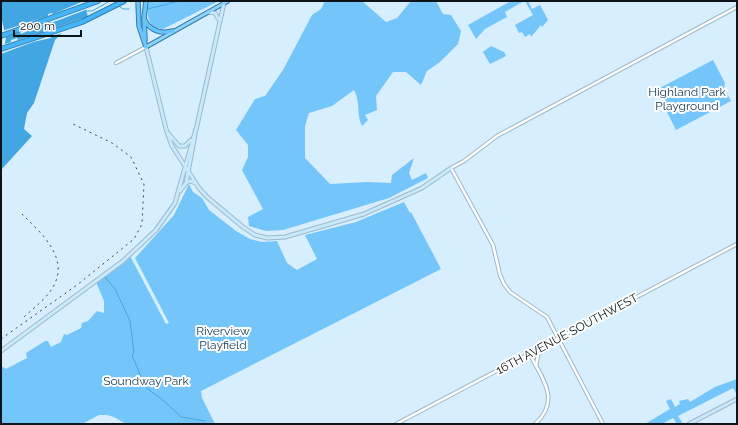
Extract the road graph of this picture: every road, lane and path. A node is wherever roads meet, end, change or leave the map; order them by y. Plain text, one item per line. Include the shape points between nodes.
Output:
1 (98, 1) edge
2 (124, 1) edge
3 (138, 1) edge
4 (146, 1) edge
5 (226, 2) edge
6 (737, 7) edge
7 (208, 12) junction
8 (144, 18) junction
9 (219, 21) junction
10 (173, 31) junction
11 (1, 36) edge
12 (146, 47) junction
13 (1, 49) edge
14 (116, 63) dead end
15 (166, 129) junction
16 (196, 129) junction
17 (185, 166) junction
18 (451, 168) junction
19 (188, 171) junction
20 (186, 183) junction
21 (196, 183) junction
22 (178, 194) junction
23 (737, 244) edge
24 (559, 339) junction
25 (548, 345) junction
26 (1, 351) edge
27 (530, 355) junction
28 (536, 366) junction
29 (737, 399) edge
30 (396, 424) edge
31 (535, 424) edge
32 (603, 424) edge
33 (689, 424) edge

1 - 11 highway
2 - 13 highway via 90,19
3 - 12 highway via 139,26
4 - 8 highway
5 - 7 main road
5 - 9 main road
6 - 18 street via 497,136
7 - 9 main road via 217,14
7 - 10 main road
8 - 10 highway via 154,30
8 - 12 highway
9 - 16 main road
10 - 12 main road
12 - 14 street
12 - 15 main road
15 - 16 main road via 175,143 181,147 189,142
15 - 17 main road via 172,146
16 - 17 main road
16 - 19 main road
17 - 19 main road
17 - 22 main road
18 - 21 main road via 422,188 373,211 279,238 263,237 246,230 213,202
18 - 24 street via 493,245 504,284 510,292 545,314
19 - 20 main road
19 - 21 main road
20 - 21 main road
20 - 22 main road
22 - 26 main road via 167,216 140,246
23 - 24 street, 16TH AVENUE SOUTHWEST
24 - 25 street, 16TH AVENUE SOUTHWEST
24 - 32 street
25 - 27 street, 16TH AVENUE SOUTHWEST
25 - 28 street via 538,355
27 - 28 street
27 - 30 street, 16TH AVENUE SOUTHWEST
28 - 31 street via 548,392 548,404 544,414
29 - 33 main road

